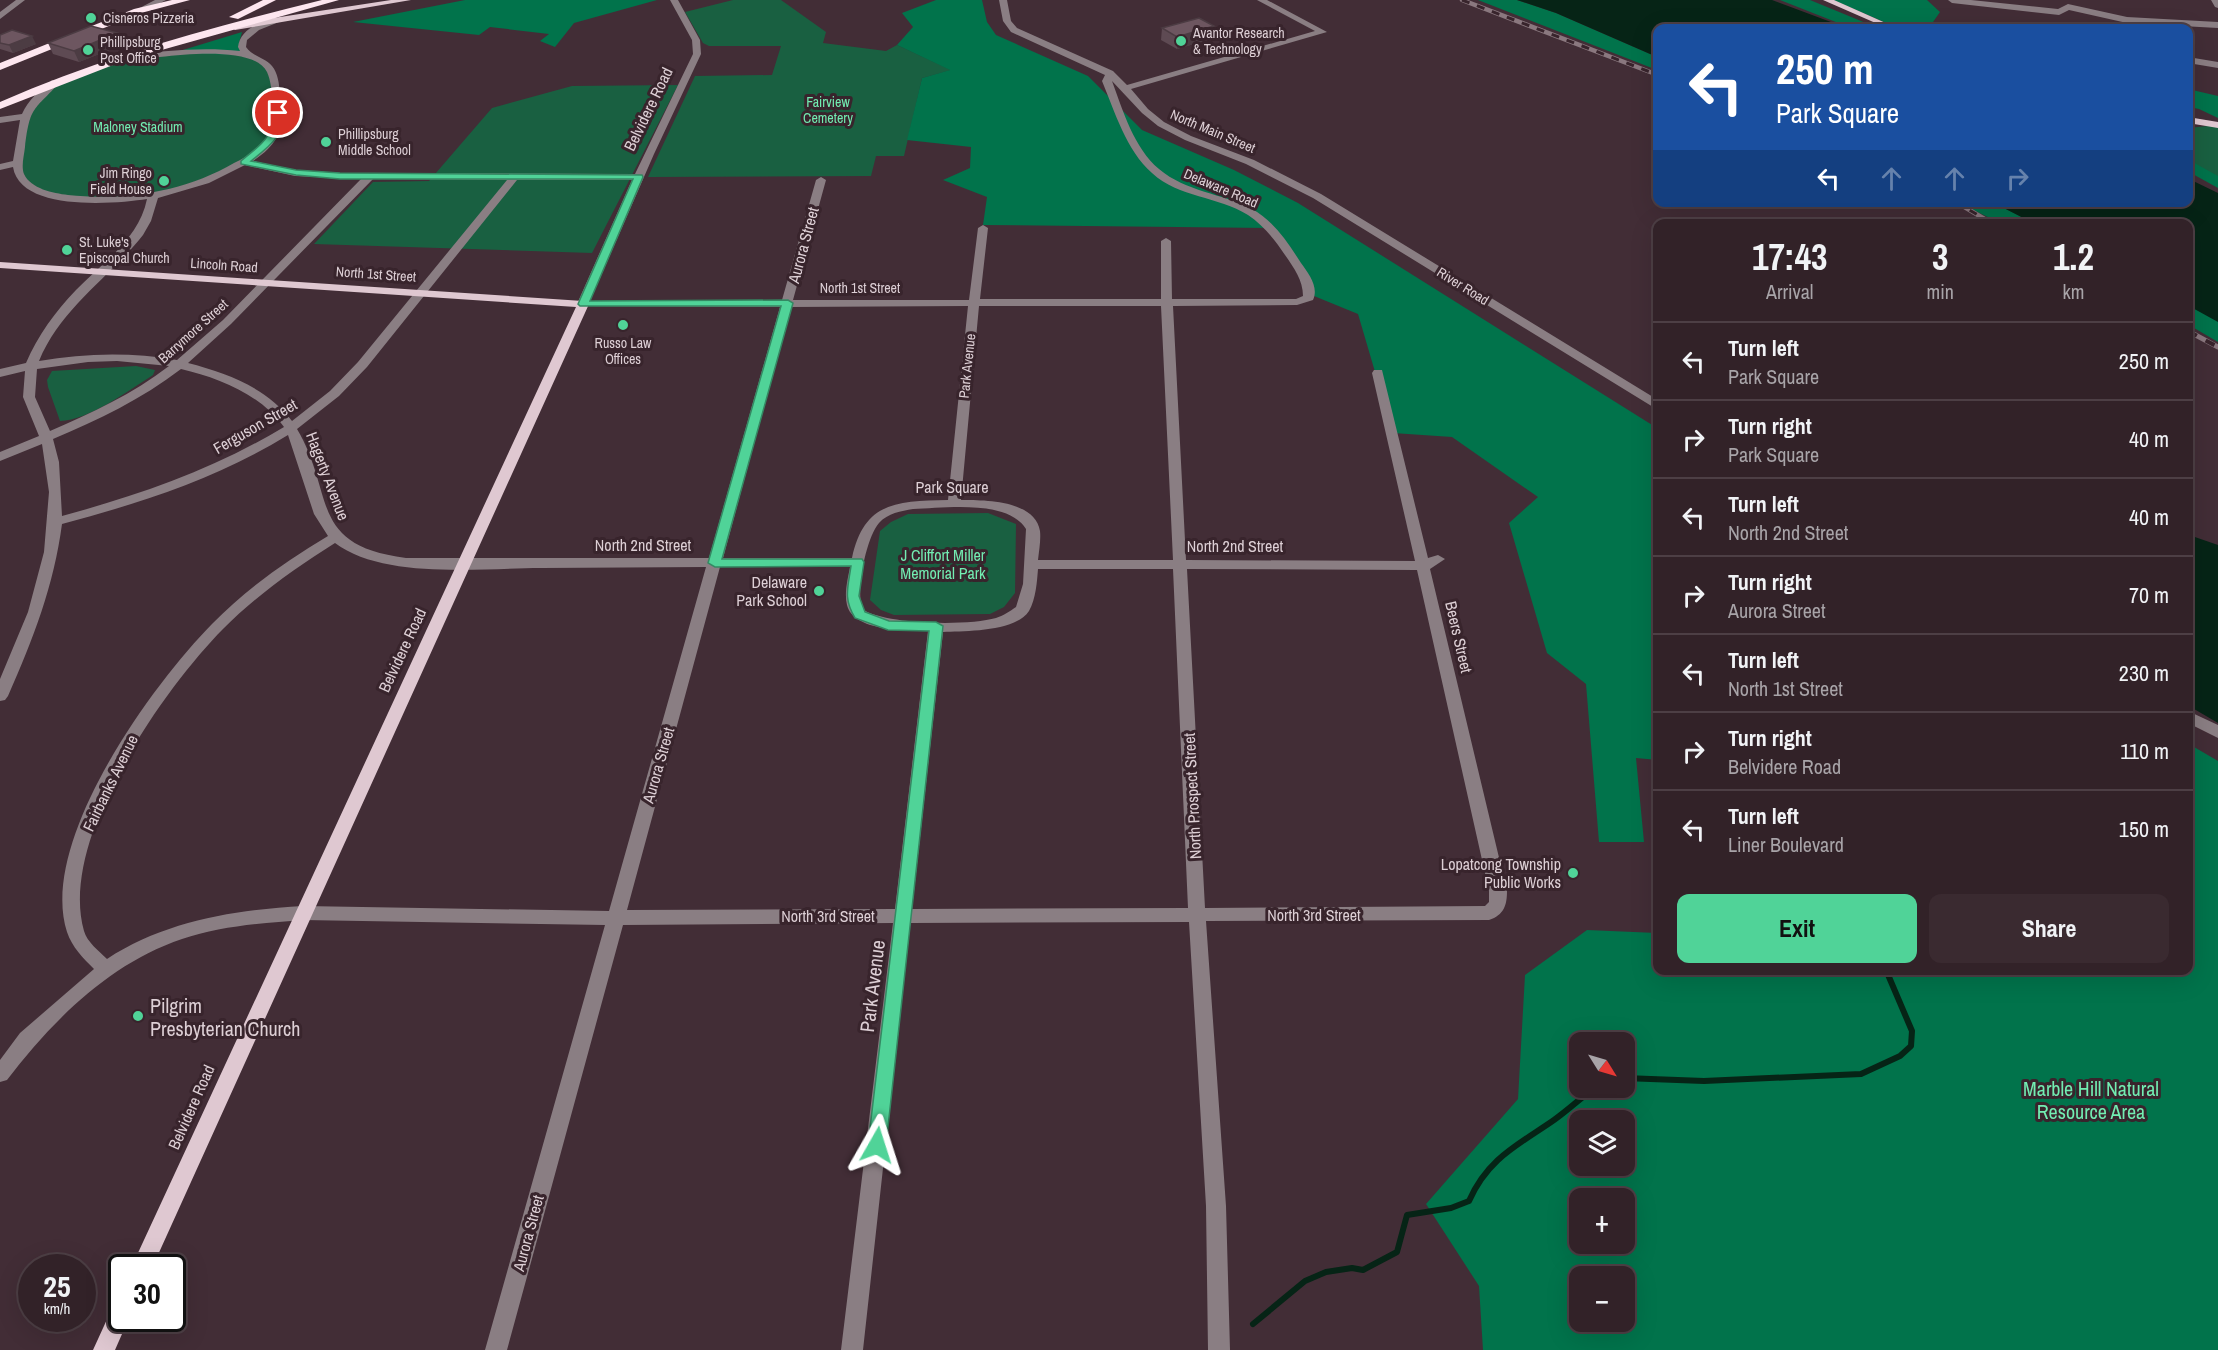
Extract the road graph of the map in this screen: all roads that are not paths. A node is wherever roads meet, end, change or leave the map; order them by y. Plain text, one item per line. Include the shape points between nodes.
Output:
1 (21, 0) edge
2 (162, 0) edge
3 (185, 0) edge
4 (271, 0) edge
5 (334, 0) edge
6 (407, 0) edge
7 (674, 0) edge
8 (1003, 0) edge
9 (1261, 0) edge
10 (1827, 0) edge
11 (1952, 0) edge
12 (2215, 0) edge
13 (2067, 4) edge
14 (2218, 5) edge
15 (132, 14) junction
16 (0, 16) edge
17 (276, 20) junction
18 (2127, 20) junction
19 (1884, 24) edge
20 (2134, 24) edge
21 (2218, 25) edge
22 (221, 30) junction
23 (248, 56) junction
24 (123, 59) junction
25 (2193, 61) edge
26 (2218, 65) edge
27 (0, 68) edge
28 (1110, 73) junction
29 (55, 82) junction
30 (1125, 88) junction
31 (0, 105) edge
32 (24, 117) junction
33 (0, 120) edge
34 (2193, 121) edge
35 (2218, 125) edge
36 (244, 162) junction
37 (18, 164) junction
38 (0, 167) edge
39 (1267, 170) joint
40 (370, 176) junction
41 (515, 176) junction
42 (639, 177) junction
43 (821, 180) dead end
44 (153, 196) junction
45 (983, 228) dead end
46 (1166, 242) dead end
47 (0, 265) edge
48 (102, 272) junction
49 (267, 282) junction
50 (421, 292) junction
51 (1309, 297) joint
52 (974, 302) junction
53 (1167, 302) junction
54 (788, 303) junction
55 (583, 304) junction
56 (180, 364) junction
57 (32, 366) junction
58 (0, 373) edge
59 (1378, 373) dead end
60 (1653, 403) edge
61 (290, 427) junction
62 (45, 438) junction
63 (0, 458) edge
64 (954, 504) junction
65 (54, 522) junction
66 (336, 537) junction
67 (858, 562) junction
68 (1431, 562) junction
69 (465, 563) junction
70 (715, 563) junction
71 (1031, 564) junction
72 (1180, 564) junction
73 (936, 626) junction
74 (0, 696) edge
75 (2193, 719) edge
76 (2218, 732) edge
77 (1495, 909) joint
78 (303, 913) junction
79 (1197, 915) junction
80 (903, 916) junction
81 (615, 917) junction
82 (106, 969) junction
83 (0, 1074) edge
84 (147, 1254) edge
85 (112, 1332) edge
86 (104, 1350) edge
87 (496, 1350) edge
88 (852, 1350) edge
89 (1219, 1350) edge

1 - 16 street
2 - 15 street
3 - 15 highway
4 - 24 highway
5 - 22 highway
6 - 17 main road
7 - 42 street, Belvidere Road via 698,49
8 - 28 street via 1007,21 1014,30
9 - 30 street via 1323,32
10 - 19 main road
11 - 13 street via 2059,12
12 - 14 street
13 - 18 street
15 - 27 highway
17 - 22 main road
17 - 23 street via 256,28 243,39 242,47
18 - 20 street
18 - 21 street
22 - 24 highway
23 - 24 street via 188,51
23 - 36 street via 270,69 279,122 271,140
24 - 29 highway
25 - 26 street
28 - 30 street, North Main Street
28 - 51 street, Delaware Road via 1107,81 1126,130 1152,168 1179,186 1257,217 1304,275
29 - 31 highway
29 - 32 street via 30,105
30 - 39 street, North Main Street via 1161,124
32 - 33 street
32 - 37 street
34 - 35 main road
36 - 40 street via 296,172
36 - 44 street
37 - 38 street
37 - 44 street via 21,178 28,185 56,196 108,200
39 - 60 street, River Road via 1317,196
40 - 41 street
40 - 49 street, Barrymore Street
41 - 42 street
41 - 50 street, Ferguson Street
42 - 55 street, Belvidere Road
43 - 54 street, Aurora Street
44 - 48 street via 145,224
45 - 52 street, Park Avenue
46 - 53 street, North Prospect Street
47 - 48 main road, Lincoln Road
48 - 49 main road, Lincoln Road
48 - 57 street via 59,318
49 - 50 main road, North 1st Street
49 - 56 street, Barrymore Street
50 - 55 main road, North 1st Street
50 - 61 street, Ferguson Street via 362,367 319,407
51 - 53 street, North 1st Street via 1297,302
52 - 53 street, North 1st Street
52 - 54 street, North 1st Street
52 - 64 street, Park Avenue
53 - 72 street, North Prospect Street
54 - 55 street, North 1st Street
54 - 70 street, Aurora Street
55 - 69 main road, Belvidere Road
56 - 57 street, Hagerty Avenue via 110,357
56 - 61 street, Hagerty Avenue via 208,371 259,396
56 - 62 street, Barrymore Street via 120,404
57 - 58 street, Hagerty Avenue
57 - 62 street via 27,387
59 - 68 street, Beers Street
61 - 65 street, Ferguson Street via 254,449 182,482
61 - 66 street, Hagerty Avenue via 321,515
62 - 63 street, Barrymore Street
62 - 65 street via 53,459
64 - 67 street, Park Square via 910,505 877,515 866,531
64 - 71 street, Park Square via 1002,506 1024,516 1033,529
65 - 74 street via 40,596 22,650
66 - 69 street, Hagerty Avenue via 357,550 399,562
66 - 82 street, Fairbanks Avenue via 267,582 192,654 137,728 98,800 80,845 71,901 80,940
67 - 70 street, North 2nd Street
67 - 73 street, Park Square via 853,596 860,615 888,625
68 - 72 street, North 2nd Street
68 - 77 street, Beers Street via 1498,891
69 - 70 street, North 2nd Street
69 - 78 main road, Belvidere Road
70 - 81 street, Aurora Street
71 - 72 street, North 2nd Street
71 - 73 street, Park Square via 1026,602 1014,616 993,624
72 - 79 street, North Prospect Street
73 - 80 street, Park Avenue
75 - 76 street
77 - 79 street, North 3rd Street via 1483,914
78 - 81 street, North 3rd Street
78 - 82 street via 256,916 203,926 155,941
78 - 84 main road, Belvidere Road
79 - 80 street, North 3rd Street
79 - 89 street, North Prospect Street via 1214,1173
80 - 81 street, North 3rd Street
80 - 88 street, Park Avenue
81 - 87 street, Aurora Street
82 - 83 street via 27,1039
85 - 86 main road

